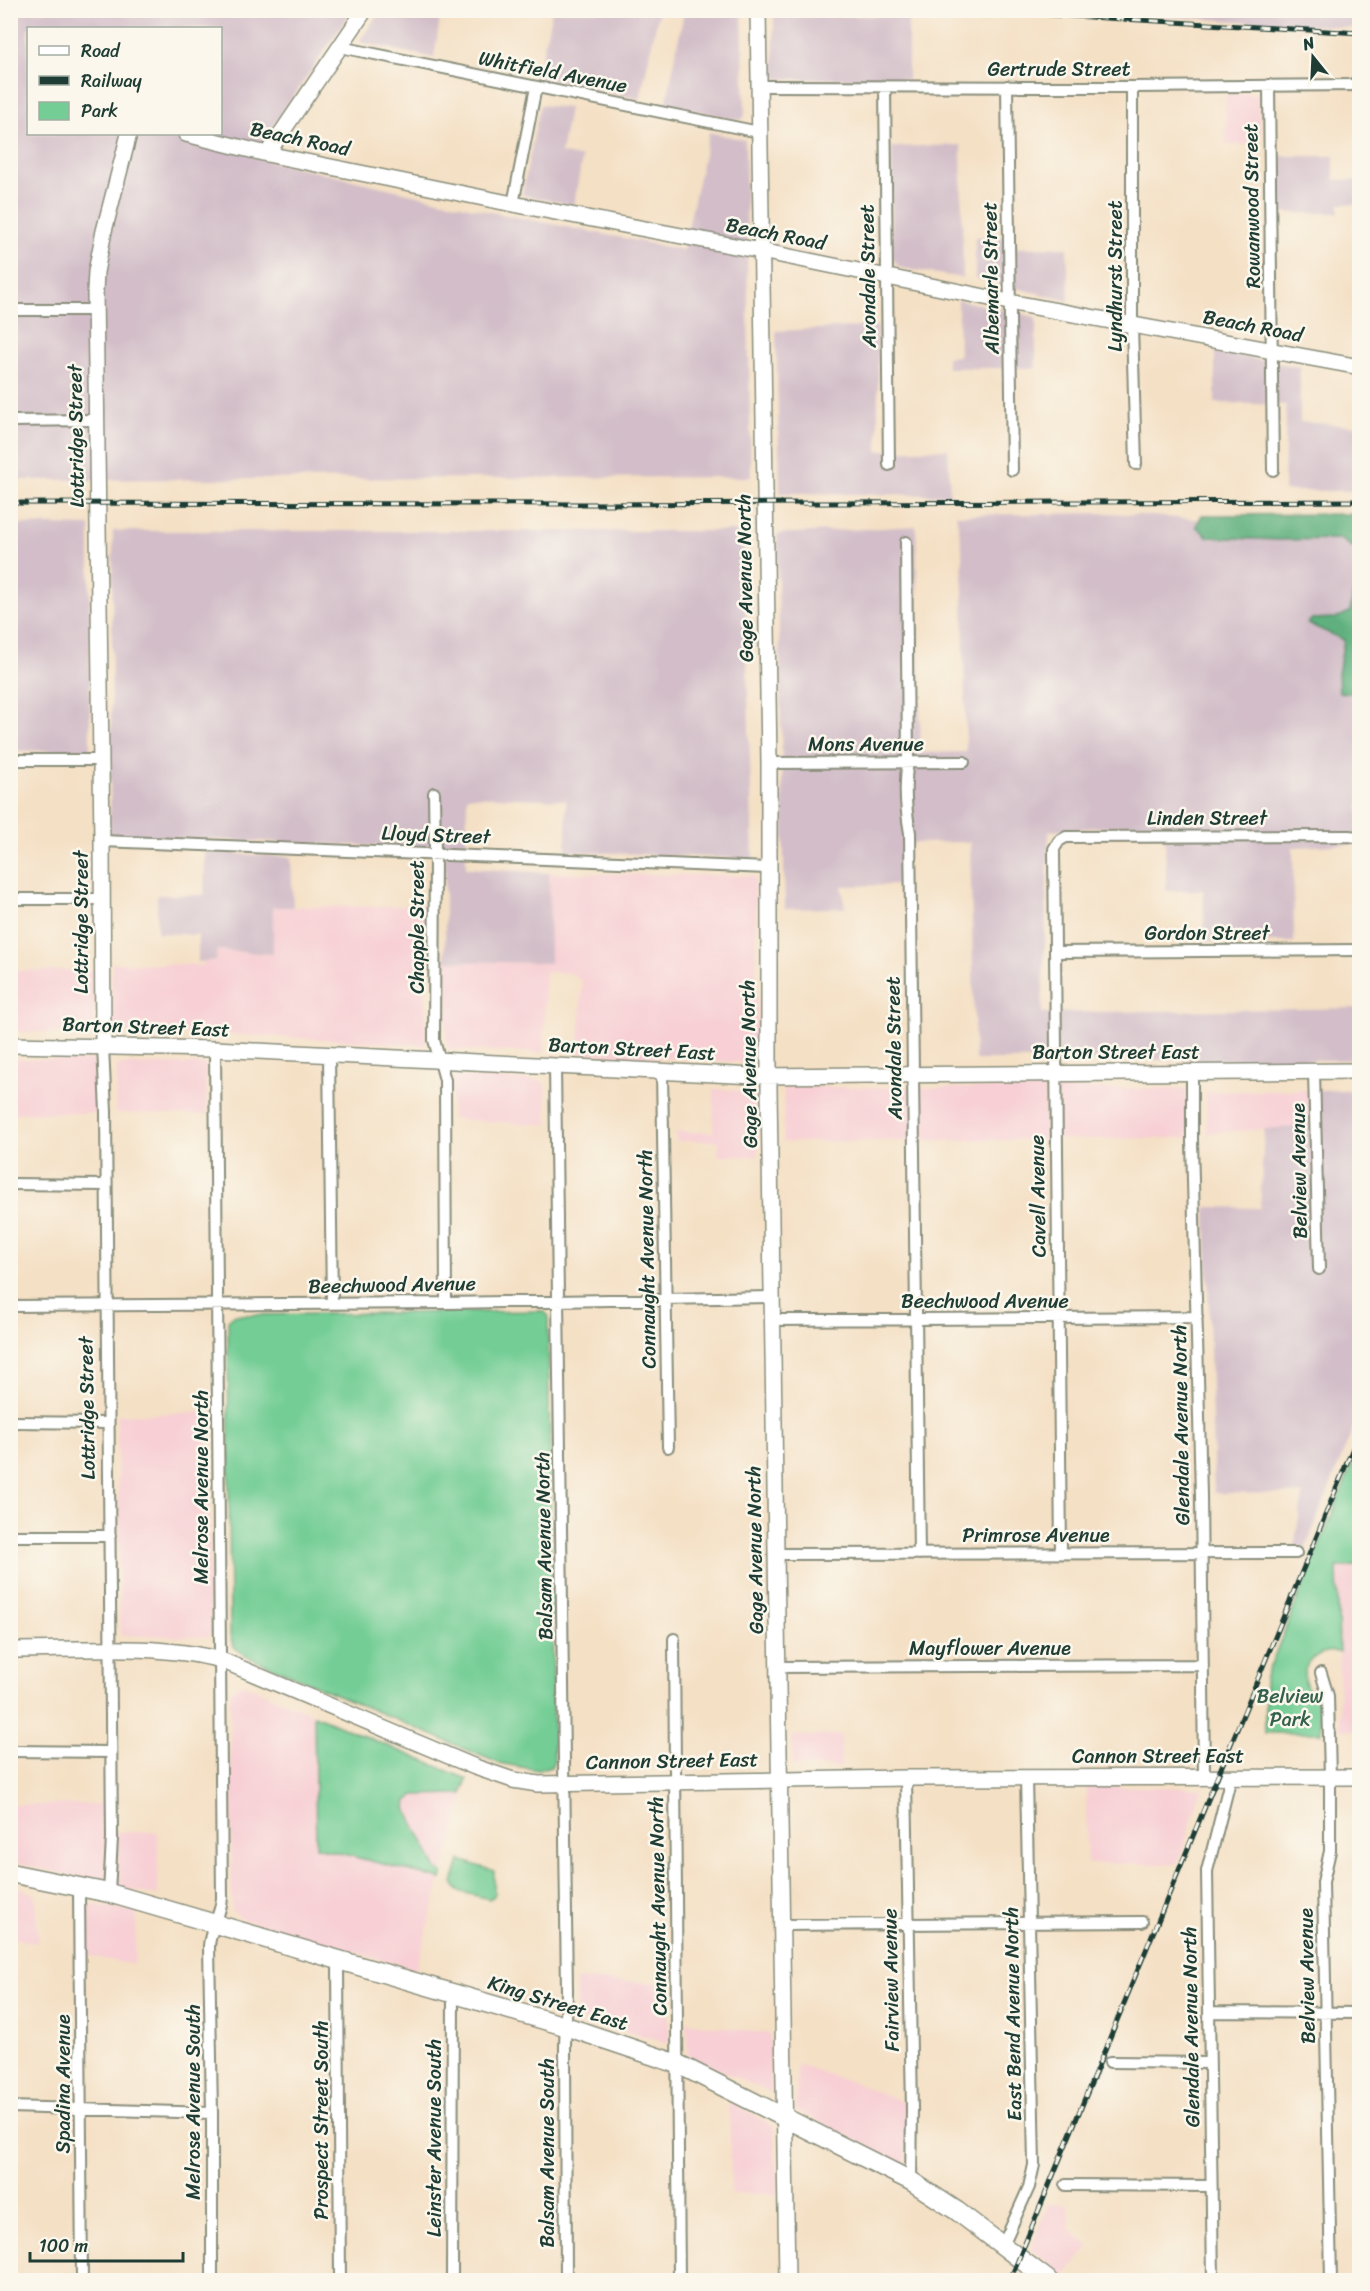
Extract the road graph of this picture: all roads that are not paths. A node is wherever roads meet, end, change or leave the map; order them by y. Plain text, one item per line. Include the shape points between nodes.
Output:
1 (365, 10) edge
2 (758, 10) edge
3 (340, 47) junction
4 (1269, 85) junction
5 (1359, 85) edge
6 (759, 86) junction
7 (1007, 86) junction
8 (536, 87) junction
9 (885, 87) junction
10 (1132, 87) junction
11 (759, 132) junction
12 (129, 135) edge
13 (190, 135) edge
14 (267, 154) junction
15 (513, 204) junction
16 (761, 251) junction
17 (886, 278) junction
18 (1009, 302) junction
19 (10, 310) edge
20 (95, 310) junction
21 (1132, 325) junction
22 (1271, 350) junction
23 (1359, 367) edge
24 (96, 420) junction
25 (10, 421) edge
26 (1136, 464) dead end
27 (889, 465) dead end
28 (1012, 470) dead end
29 (1273, 470) dead end
30 (906, 542) dead end
31 (10, 760) edge
32 (100, 760) junction
33 (908, 761) junction
34 (964, 762) dead end
35 (769, 763) junction
36 (434, 793) dead end
37 (1358, 838) edge
38 (102, 841) junction
39 (1059, 841) joint
40 (435, 853) junction
41 (768, 868) junction
42 (10, 899) edge
43 (102, 900) junction
44 (1359, 950) edge
45 (1055, 952) junction
46 (10, 1045) edge
47 (103, 1046) junction
48 (215, 1049) junction
49 (329, 1055) junction
50 (439, 1061) junction
51 (555, 1066) junction
52 (662, 1071) junction
53 (1359, 1071) edge
54 (1192, 1072) junction
55 (1314, 1072) junction
56 (1056, 1073) junction
57 (913, 1074) junction
58 (770, 1077) junction
59 (10, 1184) edge
60 (105, 1185) junction
61 (1319, 1269) dead end
62 (773, 1297) junction
63 (666, 1298) junction
64 (558, 1300) junction
65 (446, 1303) junction
66 (332, 1304) junction
67 (10, 1306) edge
68 (218, 1306) junction
69 (106, 1307) junction
70 (1197, 1317) junction
71 (1058, 1318) junction
72 (917, 1319) junction
73 (774, 1320) junction
74 (10, 1422) edge
75 (108, 1423) junction
76 (668, 1447) dead end
77 (10, 1536) edge
78 (110, 1536) junction
79 (1061, 1552) junction
80 (1202, 1552) junction
81 (1296, 1553) dead end
82 (776, 1554) junction
83 (919, 1554) junction
84 (674, 1639) dead end
85 (10, 1650) edge
86 (109, 1650) junction
87 (220, 1660) junction
88 (1203, 1665) junction
89 (777, 1667) junction
90 (1321, 1673) dead end
91 (10, 1751) edge
92 (111, 1752) junction
93 (1026, 1777) junction
94 (1204, 1777) junction
95 (1231, 1777) junction
96 (1330, 1777) junction
97 (1359, 1777) edge
98 (906, 1778) junction
99 (779, 1780) junction
100 (674, 1782) junction
101 (564, 1784) junction
102 (10, 1873) edge
103 (79, 1886) junction
104 (109, 1893) junction
105 (1142, 1922) dead end
106 (1029, 1923) junction
107 (214, 1924) junction
108 (908, 1924) junction
109 (781, 1925) junction
110 (338, 1960) junction
111 (453, 1995) junction
112 (1210, 2012) junction
113 (1326, 2013) junction
114 (1359, 2013) edge
115 (565, 2026) junction
116 (1110, 2062) dead end
117 (1210, 2063) junction
118 (678, 2064) junction
119 (10, 2107) edge
120 (81, 2109) junction
121 (212, 2113) junction
122 (784, 2116) junction
123 (910, 2181) junction
124 (1066, 2185) dead end
125 (1211, 2186) junction
126 (1004, 2245) junction
127 (1037, 2277) edge
128 (82, 2280) edge
129 (212, 2280) edge
130 (340, 2280) edge
131 (452, 2280) edge
132 (566, 2280) edge
133 (679, 2280) edge
134 (787, 2280) edge
135 (1213, 2280) edge
136 (1331, 2280) edge

1 - 3 main road
2 - 6 main road, Gage Avenue North
3 - 8 street, Whitfield Avenue
3 - 14 main road
4 - 5 street, Gertrude Street
4 - 10 street, Gertrude Street
4 - 22 street, Rowanwood Street
6 - 9 street, Gertrude Street
6 - 11 main road, Gage Avenue North
7 - 9 street, Gertrude Street
7 - 10 street, Gertrude Street
7 - 18 street, Albemarle Street
8 - 11 street, Whitfield Avenue
8 - 15 street
9 - 17 street, Avondale Street
10 - 21 street, Lyndhurst Street
11 - 16 main road, Gage Avenue North
12 - 20 main road, Lottridge Street via 96,272
13 - 14 main road, Beach Road
14 - 15 main road, Beach Road
15 - 16 main road, Beach Road
16 - 17 main road, Beach Road
16 - 35 main road, Gage Avenue North
17 - 18 main road, Beach Road
17 - 27 street, Avondale Street
18 - 21 main road, Beach Road
18 - 28 street, Albemarle Street
19 - 20 street
20 - 24 main road, Lottridge Street
21 - 22 main road, Beach Road
21 - 26 street, Lyndhurst Street
22 - 23 main road, Beach Road
22 - 29 street, Rowanwood Street
24 - 25 street
24 - 32 main road, Lottridge Street
30 - 33 street, Avondale Street
31 - 32 street
32 - 38 main road, Lottridge Street
33 - 34 street, Mons Avenue
33 - 35 street, Mons Avenue
33 - 57 street, Avondale Street
35 - 41 main road, Gage Avenue North
36 - 40 street, Chapple Street
37 - 39 street, Linden Street via 1066,837
38 - 40 street, Lloyd Street
38 - 43 main road, Lottridge Street
39 - 45 street, Cavell Avenue via 1053,852
40 - 41 street, Lloyd Street
40 - 50 street, Chapple Street via 434,1040
41 - 58 main road, Gage Avenue North
42 - 43 street
43 - 47 main road, Lottridge Street
44 - 45 street, Gordon Street
45 - 56 street, Cavell Avenue
46 - 47 main road, Barton Street East
47 - 48 main road, Barton Street East
47 - 60 street, Lottridge Street
48 - 49 main road, Barton Street East
48 - 68 street, Melrose Avenue North
49 - 50 main road, Barton Street East
49 - 66 street
50 - 51 main road, Barton Street East
50 - 65 street, Chapple Street via 445,1080
51 - 52 main road, Barton Street East
51 - 64 street, Balsam Avenue North
52 - 58 main road, Barton Street East
52 - 63 street, Connaught Avenue North
53 - 55 main road, Barton Street East
54 - 55 main road, Barton Street East
54 - 56 main road, Barton Street East
54 - 70 street, Glendale Avenue North
55 - 61 street, Belview Avenue
56 - 57 main road, Barton Street East
56 - 71 street, Cavell Avenue
57 - 58 main road, Barton Street East
57 - 72 street, Avondale Street
58 - 62 main road, Gage Avenue North
59 - 60 street
60 - 69 street, Lottridge Street
62 - 63 street, Beechwood Avenue
62 - 73 main road, Gage Avenue North
63 - 64 street, Beechwood Avenue
63 - 76 street, Connaught Avenue North
64 - 65 street, Beechwood Avenue
64 - 101 street, Balsam Avenue North
65 - 66 street, Beechwood Avenue
66 - 68 street, Beechwood Avenue
67 - 69 street, Beechwood Avenue
68 - 69 street, Beechwood Avenue
68 - 87 street, Melrose Avenue North
69 - 75 street, Lottridge Street
70 - 71 street, Beechwood Avenue
70 - 80 street, Glendale Avenue North
71 - 72 street, Beechwood Avenue
71 - 79 street, Cavell Avenue
72 - 73 street, Beechwood Avenue
72 - 83 street, Avondale Street
73 - 82 main road, Gage Avenue North
74 - 75 street
75 - 78 street, Lottridge Street
77 - 78 street
78 - 86 street, Lottridge Street
79 - 80 street, Primrose Avenue
79 - 83 street, Primrose Avenue
80 - 81 street, Primrose Avenue
80 - 88 street, Glendale Avenue North
82 - 83 street, Primrose Avenue
82 - 89 main road, Gage Avenue North
84 - 100 street, Connaught Avenue North
85 - 86 main road, Cannon Street East
86 - 87 main road, Cannon Street East via 181,1651
86 - 92 street, Lottridge Street
87 - 101 main road, Cannon Street East via 475,1767 513,1780
87 - 107 street, Melrose Avenue North via 222,1907
88 - 89 street, Mayflower Avenue
88 - 94 street, Glendale Avenue North
89 - 99 main road, Gage Avenue North
90 - 96 street, Belview Avenue via 1328,1696
91 - 92 street
92 - 104 street, Lottridge Street
93 - 94 main road, Cannon Street East
93 - 98 main road, Cannon Street East
93 - 106 street, East Bend Avenue North
94 - 95 main road, Cannon Street East
95 - 96 main road, Cannon Street East
95 - 112 street, Glendale Avenue North via 1207,1871
96 - 97 main road, Cannon Street East
96 - 113 street, Belview Avenue via 1330,1851 1323,1882
98 - 99 main road, Cannon Street East
98 - 108 street, Fairview Avenue
99 - 100 main road, Cannon Street East
99 - 109 main road, Gage Avenue North
100 - 101 main road, Cannon Street East
100 - 118 street, Connaught Avenue North
101 - 115 street, Balsam Avenue North
102 - 103 main road, King Street East
103 - 104 main road, King Street East
103 - 120 street, Spadina Avenue
104 - 107 main road, King Street East
105 - 106 street
106 - 108 street
106 - 126 street, East Bend Avenue North via 1034,2165 1029,2187
107 - 110 main road, King Street East
107 - 121 street, Melrose Avenue South via 209,1946
108 - 109 street
108 - 123 street, Fairview Avenue
109 - 122 main road, Gage Avenue North
110 - 111 main road, King Street East
110 - 130 street, Prospect Street South
111 - 115 main road, King Street East
111 - 131 street, Leinster Avenue South
112 - 113 street
112 - 117 street, Glendale Avenue North
113 - 114 street
113 - 136 street, Belview Avenue
115 - 118 main road, King Street East
115 - 132 street, Balsam Avenue South
116 - 117 street
117 - 125 street, Glendale Avenue North
118 - 122 main road, King Street East
118 - 133 street, Connaught Avenue North
119 - 120 street
120 - 121 street
120 - 128 street, Spadina Avenue
121 - 129 street, Melrose Avenue South
122 - 123 main road, King Street East
122 - 134 main road, Gage Avenue North
123 - 126 main road, King Street East
124 - 125 street
125 - 135 street, Glendale Avenue North
126 - 127 main road, King Street East

